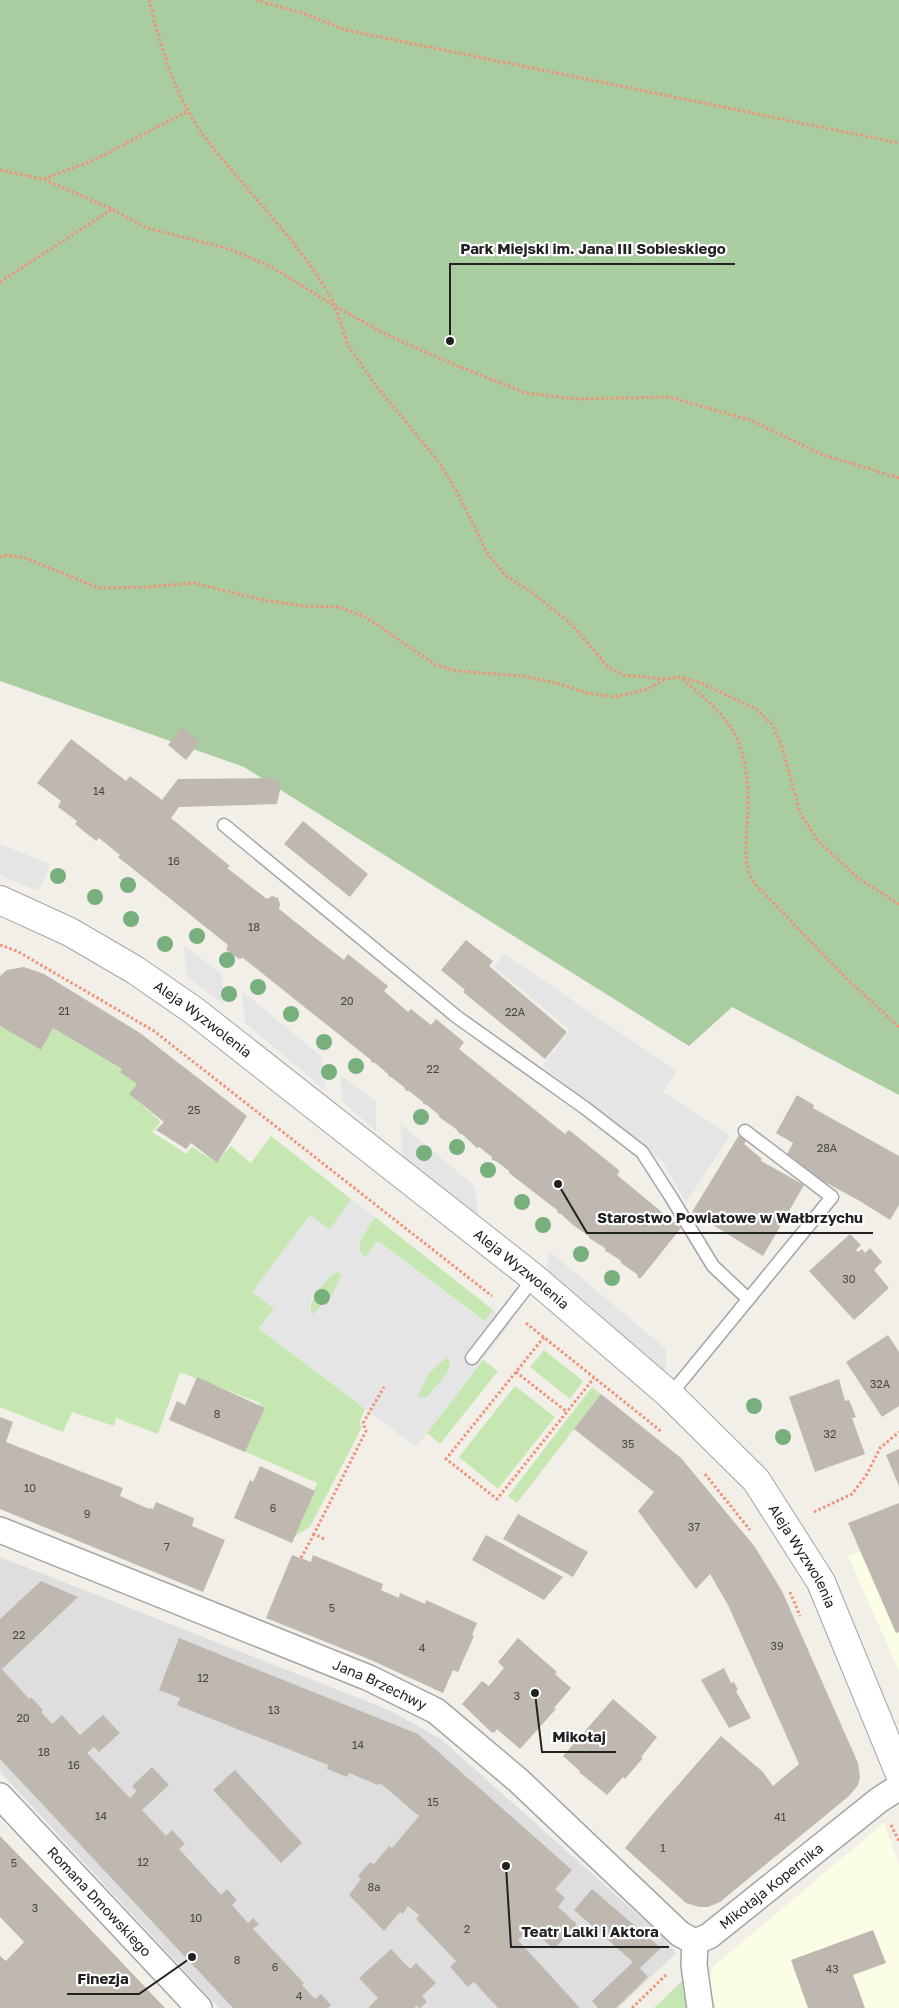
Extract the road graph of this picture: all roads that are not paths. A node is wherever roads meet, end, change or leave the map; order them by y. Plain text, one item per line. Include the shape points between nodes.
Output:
1 (224, 825) dead end
2 (0, 900) edge
3 (745, 1131) dead end
4 (534, 1278) junction
5 (748, 1299) junction
6 (472, 1358) dead end
7 (670, 1396) junction
8 (0, 1530) edge
9 (899, 1772) edge
10 (899, 1787) edge
11 (0, 1796) edge
12 (695, 1942) junction
13 (199, 2008) edge
14 (700, 2008) edge

1 - 5 lane via 457,1017 642,1152 713,1266
2 - 4 street, Aleja Wyzwolenia via 70,932 135,970 193,1010
3 - 5 lane via 832,1197
4 - 6 lane
4 - 7 street, Aleja Wyzwolenia
5 - 7 lane
7 - 9 street, Aleja Wyzwolenia via 756,1480 821,1582
8 - 12 street, Jana Brzechwy via 369,1678 436,1711 519,1781 680,1934
10 - 12 street, Mikołaja Kopernika via 709,1936
11 - 13 street, Romana Dmowskiego
12 - 14 street via 694,1965

